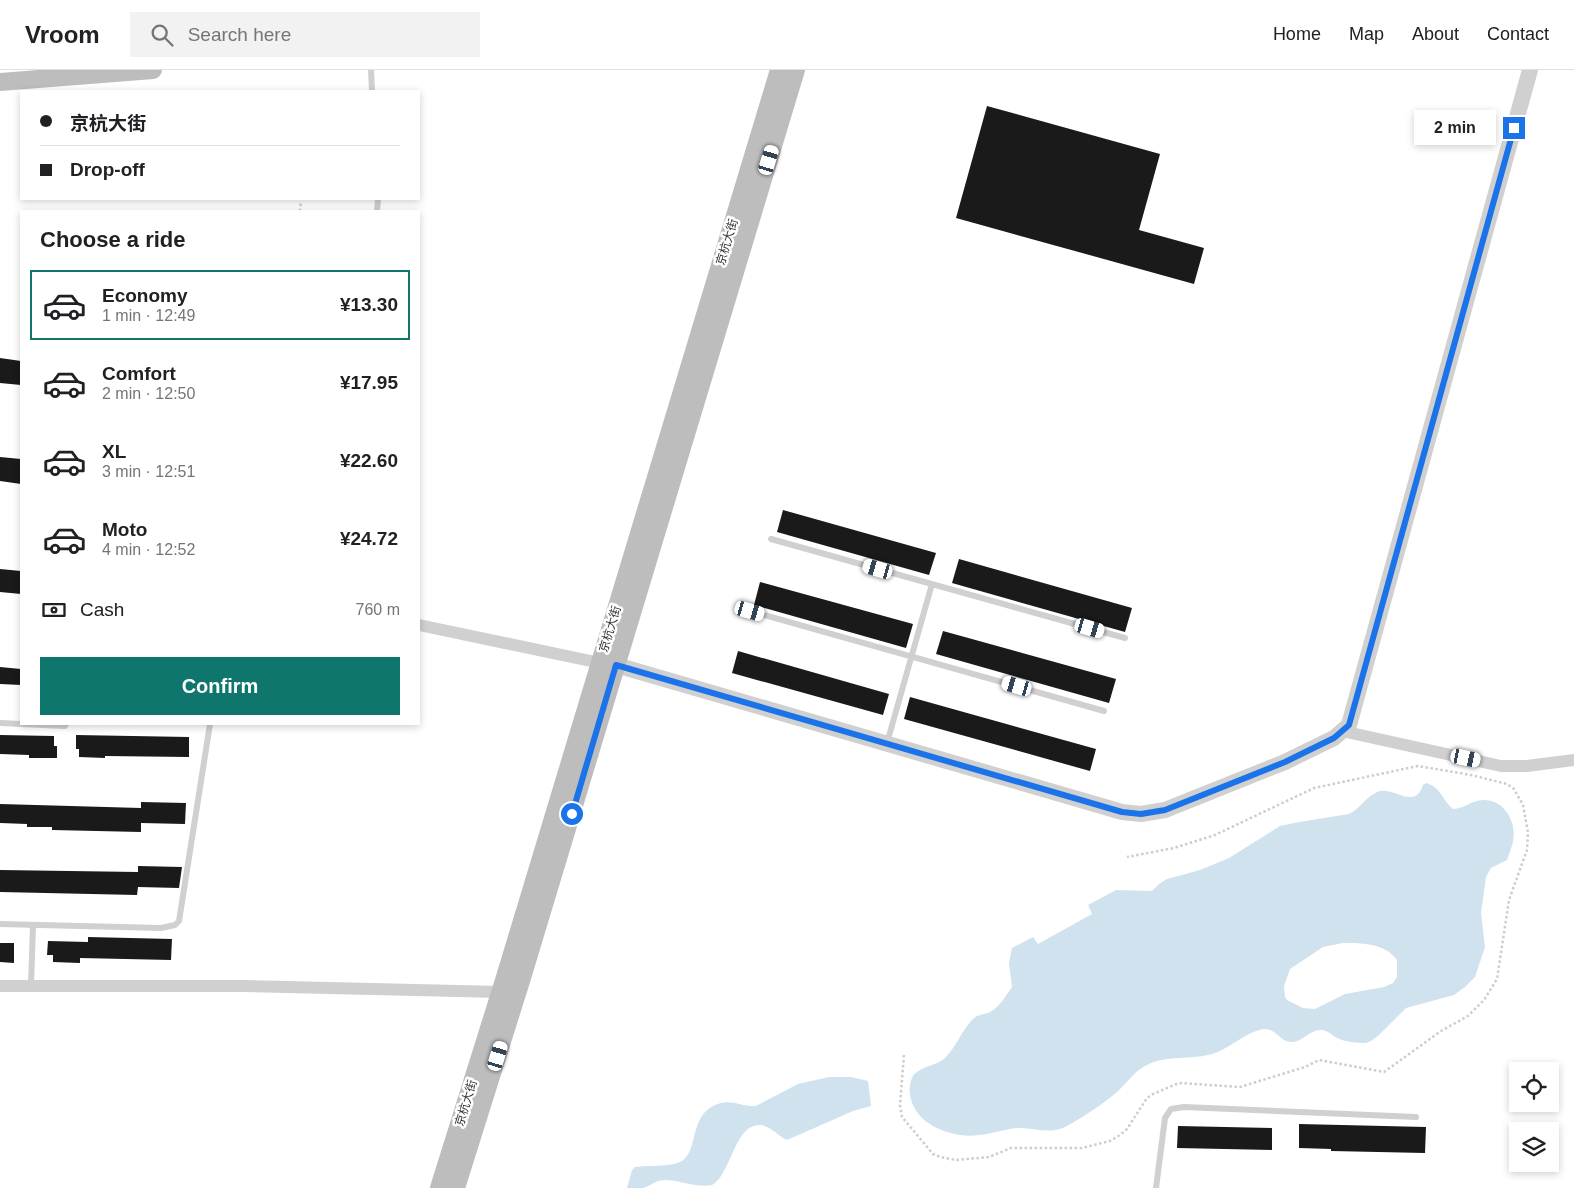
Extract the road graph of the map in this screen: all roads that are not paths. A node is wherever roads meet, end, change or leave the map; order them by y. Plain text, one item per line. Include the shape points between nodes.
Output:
1 (153, 70) edge
2 (371, 70) edge
3 (779, 70) edge
4 (796, 70) edge
5 (1530, 70) edge
6 (0, 82) edge
7 (372, 90) edge
8 (771, 539) dead end
9 (932, 584) junction
10 (750, 611) dead end
11 (420, 625) edge
12 (1125, 638) dead end
13 (912, 656) junction
14 (608, 664) junction
15 (1104, 711) dead end
16 (0, 724) edge
17 (20, 725) edge
18 (32, 725) edge
19 (66, 725) edge
20 (210, 725) edge
21 (1342, 731) junction
22 (887, 743) junction
23 (1574, 760) edge
24 (0, 924) edge
25 (32, 925) junction
26 (0, 986) edge
27 (31, 986) junction
28 (500, 992) junction
29 (1416, 1117) dead end
30 (439, 1188) edge
31 (456, 1188) edge
32 (1156, 1188) edge

1 - 6 main road
2 - 7 lane
3 - 14 main road, 京杭大街
4 - 14 main road, 京杭大街
5 - 21 street via 1349,725
8 - 9 lane
9 - 12 lane
9 - 13 lane
10 - 13 lane
11 - 14 street
13 - 15 lane
13 - 22 lane
14 - 22 street
14 - 28 main road, 京杭大街
14 - 31 main road, 京杭大街 via 521,981
16 - 17 lane
18 - 19 lane
20 - 25 lane via 179,921 161,928
21 - 22 street via 1285,762 1165,810 1141,814 1122,812
21 - 23 street via 1501,766
24 - 25 lane
25 - 27 lane
26 - 27 street
27 - 28 street via 243,986
28 - 30 main road, 京杭大街
29 - 32 lane via 1171,1109 1166,1118

